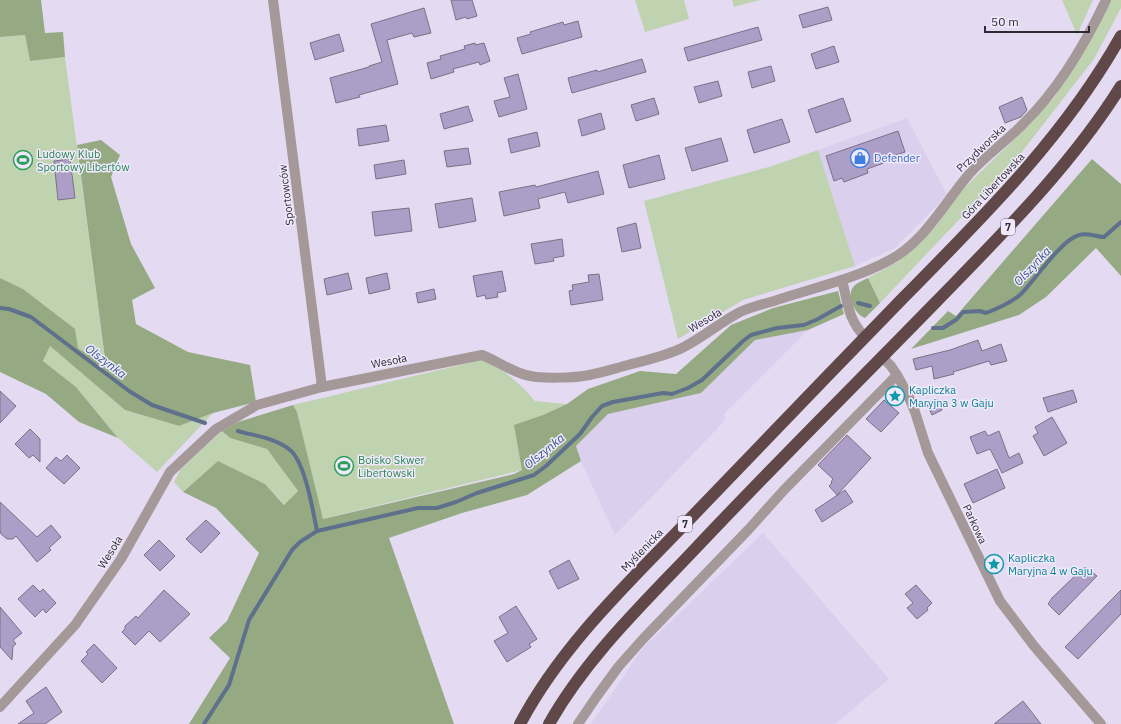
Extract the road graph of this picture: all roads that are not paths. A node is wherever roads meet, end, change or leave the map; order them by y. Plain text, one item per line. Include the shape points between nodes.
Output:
1 (273, 0) edge
2 (1106, 0) edge
3 (1121, 36) edge
4 (1121, 86) edge
5 (842, 280) junction
6 (865, 338) junction
7 (882, 357) junction
8 (897, 375) junction
9 (322, 387) junction
10 (0, 707) edge
11 (520, 724) edge
12 (549, 724) edge
13 (578, 724) edge
14 (1101, 724) edge

1 - 9 street, Sportowców
2 - 5 street, Przydworska via 1059,82 1038,109 970,173 912,245 888,262
3 - 6 highway, Góra Libertowska / 7 via 1073,111 1024,172
4 - 7 highway, 7 via 1082,141 1034,199
5 - 6 street via 850,315
5 - 9 street, Wesoła via 806,289 741,312 684,347 653,359 583,376 535,377 512,370 482,355
6 - 11 highway, Myślenicka / 7 via 606,607 565,656
7 - 8 street, Parkowa
7 - 12 highway, 7 via 627,620 582,674
8 - 13 street via 643,639
8 - 14 street, Parkowa via 915,412 928,453 1000,601 1034,646
9 - 10 street, Wesoła via 257,405 216,429 170,472 121,559 75,625

